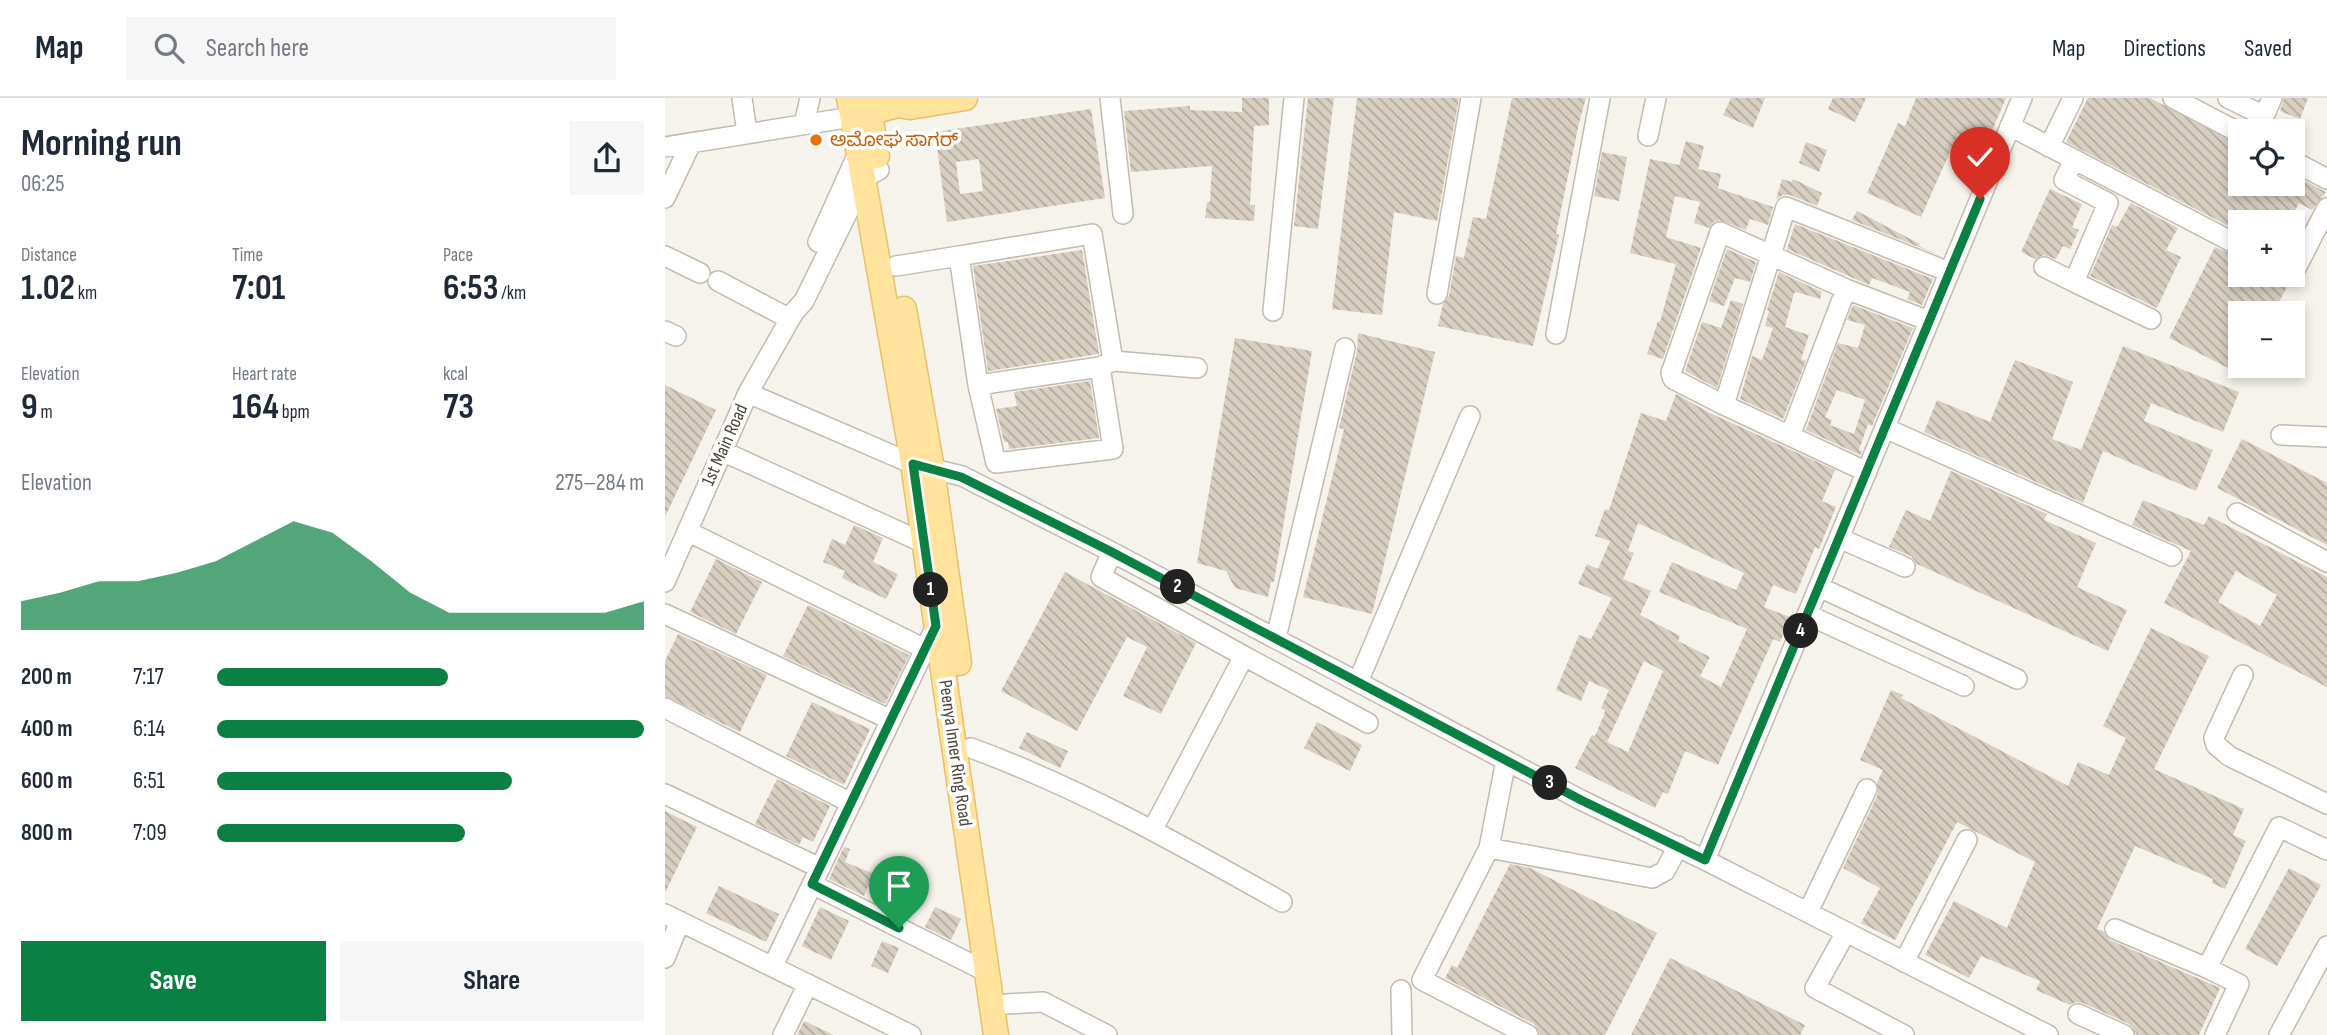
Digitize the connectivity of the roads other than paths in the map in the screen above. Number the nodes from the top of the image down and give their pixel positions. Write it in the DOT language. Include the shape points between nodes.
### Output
graph roads {
  1 [pos="742,98"];
  2 [pos="810,98"];
  3 [pos="965,98"];
  4 [pos="1110,98"];
  5 [pos="1294,98"];
  6 [pos="1471,98"];
  7 [pos="1600,98"];
  8 [pos="1655,98"];
  9 [pos="2022,98"];
  10 [pos="2073,98"];
  11 [pos="2173,98"];
  12 [pos="2228,98"];
  13 [pos="2272,98"];
  14 [pos="900,101"];
  15 [pos="860,106"];
  16 [pos="804,124"];
  17 [pos="2010,127"];
  18 [pos="2228,127"];
  19 [pos="747,133"];
  20 [pos="1648,136"];
  21 [pos="691,144"];
  22 [pos="867,147"];
  23 [pos="2049,147"];
  24 [pos="665,148"];
  25 [pos="2074,160"];
  26 [pos="2305,167"];
  27 [pos="872,173"];
  28 [pos="2327,179"];
  29 [pos="665,198"];
  30 [pos="2327,208"];
  31 [pos="1123,214"];
  32 [pos="2228,240"];
  33 [pos="2305,251"];
  34 [pos="1770,255"];
  35 [pos="665,256"];
  36 [pos="959,256"];
  37 [pos="896,266"];
  38 [pos="2044,267"];
  39 [pos="1949,272"];
  40 [pos="2074,282"];
  41 [pos="1846,289"];
  42 [pos="1437,294"];
  43 [pos="1272,311"];
  44 [pos="792,315"];
  45 [pos="2151,319"];
  46 [pos="1929,321"];
  47 [pos="1556,334"];
  48 [pos="1345,348"];
  49 [pos="1107,364"];
  50 [pos="1197,368"];
  51 [pos="978,385"];
  52 [pos="748,393"];
  53 [pos="1724,405"];
  54 [pos="1470,416"];
  55 [pos="1885,428"];
  56 [pos="2281,435"];
  57 [pos="1790,436"];
  58 [pos="2327,437"];
  59 [pos="722,451"];
  60 [pos="922,466"];
  61 [pos="1867,472"];
  62 [pos="926,492"];
  63 [pos="2237,513"];
  64 [pos="2260,514"];
  65 [pos="687,531"];
  66 [pos="1839,538"];
  67 [pos="924,543"];
  68 [pos="2327,549"];
  69 [pos="1112,552"];
  70 [pos="2172,555"];
  71 [pos="2327,562"];
  72 [pos="1905,567"];
  73 [pos="665,582"];
  74 [pos="1819,587"];
  75 [pos="665,614"];
  76 [pos="1808,615"];
  77 [pos="936,626"];
  78 [pos="1276,638"];
  79 [pos="925,649"];
  80 [pos="1244,656"];
  81 [pos="2242,675"];
  82 [pos="2017,679"];
  83 [pos="1358,682"];
  84 [pos="1964,686"];
  85 [pos="665,708"];
  86 [pos="891,720"];
  87 [pos="1368,723"];
  88 [pos="971,748"];
  89 [pos="1506,760"];
  90 [pos="1867,789"];
  91 [pos="665,794"];
  92 [pos="851,803"];
  93 [pos="2327,803"];
  94 [pos="1153,829"];
  95 [pos="1967,840"];
  96 [pos="1678,846"];
  97 [pos="1489,848"];
  98 [pos="2327,850"];
  99 [pos="1705,860"];
  100 [pos="816,876"];
  101 [pos="1282,902"];
  102 [pos="1808,912"];
  103 [pos="673,918"];
  104 [pos="2115,929"];
  105 [pos="1846,932"];
  106 [pos="2327,946"];
  107 [pos="665,958"];
  108 [pos="1904,962"];
  109 [pos="772,966"];
  110 [pos="2207,968"];
  111 [pos="987,972"];
  112 [pos="808,984"];
  113 [pos="1401,990"];
  114 [pos="1006,1004"];
  115 [pos="2078,1014"];
  116 [pos="783,1035"];
  117 [pos="911,1035"];
  118 [pos="996,1035"];
  119 [pos="1011,1035"];
  120 [pos="1107,1035"];
  121 [pos="1402,1035"];
  122 [pos="1528,1035"];
  123 [pos="1904,1035"];
  124 [pos="2048,1035"];
  125 [pos="2124,1035"];
  126 [pos="2215,1035"];
  127 [pos="2279,1035"];
  1 -- 19 [label="street"];
  2 -- 16 [label="street"];
  3 -- 14 [label="main road" via="910,107"];
  4 -- 31 [label="street"];
  5 -- 43 [label="street"];
  6 -- 42 [label="street"];
  7 -- 47 [label="street"];
  8 -- 20 [label="street"];
  9 -- 17 [label="street"];
  10 -- 23 [label="street"];
  11 -- 18 [label="street"];
  12 -- 13 [label="street" via="2256,112 2266,112"];
  14 -- 15 [label="main road"];
  15 -- 16 [label="street"];
  15 -- 22 [label="main road, Peenya Inner Ring Road"];
  16 -- 19 [label="street"];
  17 -- 23 [label="street"];
  17 -- 39 [label="street"];
  19 -- 21 [label="street"];
  21 -- 24 [label="street"];
  21 -- 29 [label="street"];
  22 -- 27 [label="main road, Peenya Inner Ring Road"];
  22 -- 44 [label="street, 1st Main Road" via="794,296"];
  23 -- 25 [label="street"];
  25 -- 32 [label="street"];
  25 -- 40 [label="street" via="2064,180 2108,202"];
  26 -- 28 [label="street"];
  27 -- 37 [label="main road, Peenya Inner Ring Road"];
  27 -- 44 [label="street, 1st Main Road" via="804,301"];
  27 -- 60 [label="main road, Peenya Inner Ring Road"];
  30 -- 33 [label="street"];
  34 -- 39 [label="street" via="1786,207"];
  34 -- 41 [label="street"];
  34 -- 53 [label="street"];
  34 -- 53 [label="street" via="1720,232 1671,373 1673,379"];
  35 -- 44 [label="street"];
  36 -- 37 [label="street"];
  36 -- 49 [label="street" via="1093,234"];
  36 -- 51 [label="street"];
  37 -- 60 [label="main road, Peenya Inner Ring Road"];
  38 -- 40 [label="street"];
  39 -- 46 [label="street"];
  40 -- 45 [label="street"];
  41 -- 46 [label="street"];
  41 -- 57 [label="street"];
  44 -- 52 [label="street, 1st Main Road"];
  46 -- 55 [label="street"];
  48 -- 78 [label="street"];
  49 -- 50 [label="street"];
  49 -- 51 [label="street"];
  49 -- 51 [label="street" via="1113,449 996,463"];
  52 -- 59 [label="street, 1st Main Road"];
  52 -- 60 [label="street"];
  53 -- 57 [label="street"];
  54 -- 83 [label="street"];
  55 -- 61 [label="street"];
  55 -- 70 [label="street"];
  56 -- 58 [label="street"];
  57 -- 61 [label="street"];
  59 -- 65 [label="street, 1st Main Road"];
  59 -- 67 [label="street"];
  60 -- 62 [label="main road, Peenya Inner Ring Road"];
  60 -- 69 [label="street" via="961,477"];
  61 -- 66 [label="street"];
  62 -- 67 [label="main road, Peenya Inner Ring Road"];
  62 -- 88 [label="main road, Peenya Inner Ring Road"];
  63 -- 71 [label="street"];
  64 -- 68 [label="street"];
  65 -- 73 [label="street, 1st Main Road"];
  65 -- 79 [label="street"];
  66 -- 72 [label="street"];
  66 -- 74 [label="street"];
  67 -- 77 [label="main road, Peenya Inner Ring Road"];
  69 -- 78 [label="street"];
  69 -- 80 [label="street" via="1101,577"];
  74 -- 76 [label="street"];
  74 -- 82 [label="street"];
  75 -- 86 [label="street"];
  76 -- 84 [label="street"];
  76 -- 99 [label="street"];
  77 -- 79 [label="street"];
  77 -- 111 [label="main road, Peenya Inner Ring Road"];
  78 -- 83 [label="street"];
  79 -- 86 [label="street"];
  80 -- 87 [label="street"];
  80 -- 94 [label="street"];
  81 -- 93 [label="street" via="2214,738 2216,745 2229,756"];
  83 -- 89 [label="street"];
  85 -- 92 [label="street"];
  86 -- 92 [label="street"];
  88 -- 94 [label="street"];
  88 -- 114 [label="main road, Peenya Inner Ring Road"];
  89 -- 96 [label="street"];
  89 -- 97 [label="street"];
  90 -- 102 [label="street"];
  91 -- 100 [label="street"];
  92 -- 100 [label="street"];
  94 -- 101 [label="street"];
  95 -- 108 [label="street"];
  96 -- 97 [label="street" via="1665,871 1652,878"];
  96 -- 99 [label="street"];
  97 -- 122 [label="street" via="1422,980"];
  98 -- 110 [label="street" via="2279,827"];
  99 -- 102 [label="street"];
  100 -- 109 [label="street"];
  100 -- 111 [label="street"];
  102 -- 105 [label="street"];
  103 -- 107 [label="street"];
  103 -- 109 [label="street"];
  104 -- 110 [label="street"];
  105 -- 108 [label="street"];
  105 -- 123 [label="street" via="1815,988"];
  106 -- 127 [label="street"];
  108 -- 124 [label="street"];
  109 -- 112 [label="street"];
  110 -- 126 [label="street" via="2239,984"];
  111 -- 118 [label="main road, Peenya Inner Ring Road"];
  112 -- 116 [label="street"];
  112 -- 117 [label="street"];
  113 -- 121 [label="street"];
  114 -- 119 [label="main road, Peenya Inner Ring Road"];
  114 -- 120 [label="street" via="1043,1002"];
  115 -- 125 [label="street"];
}
